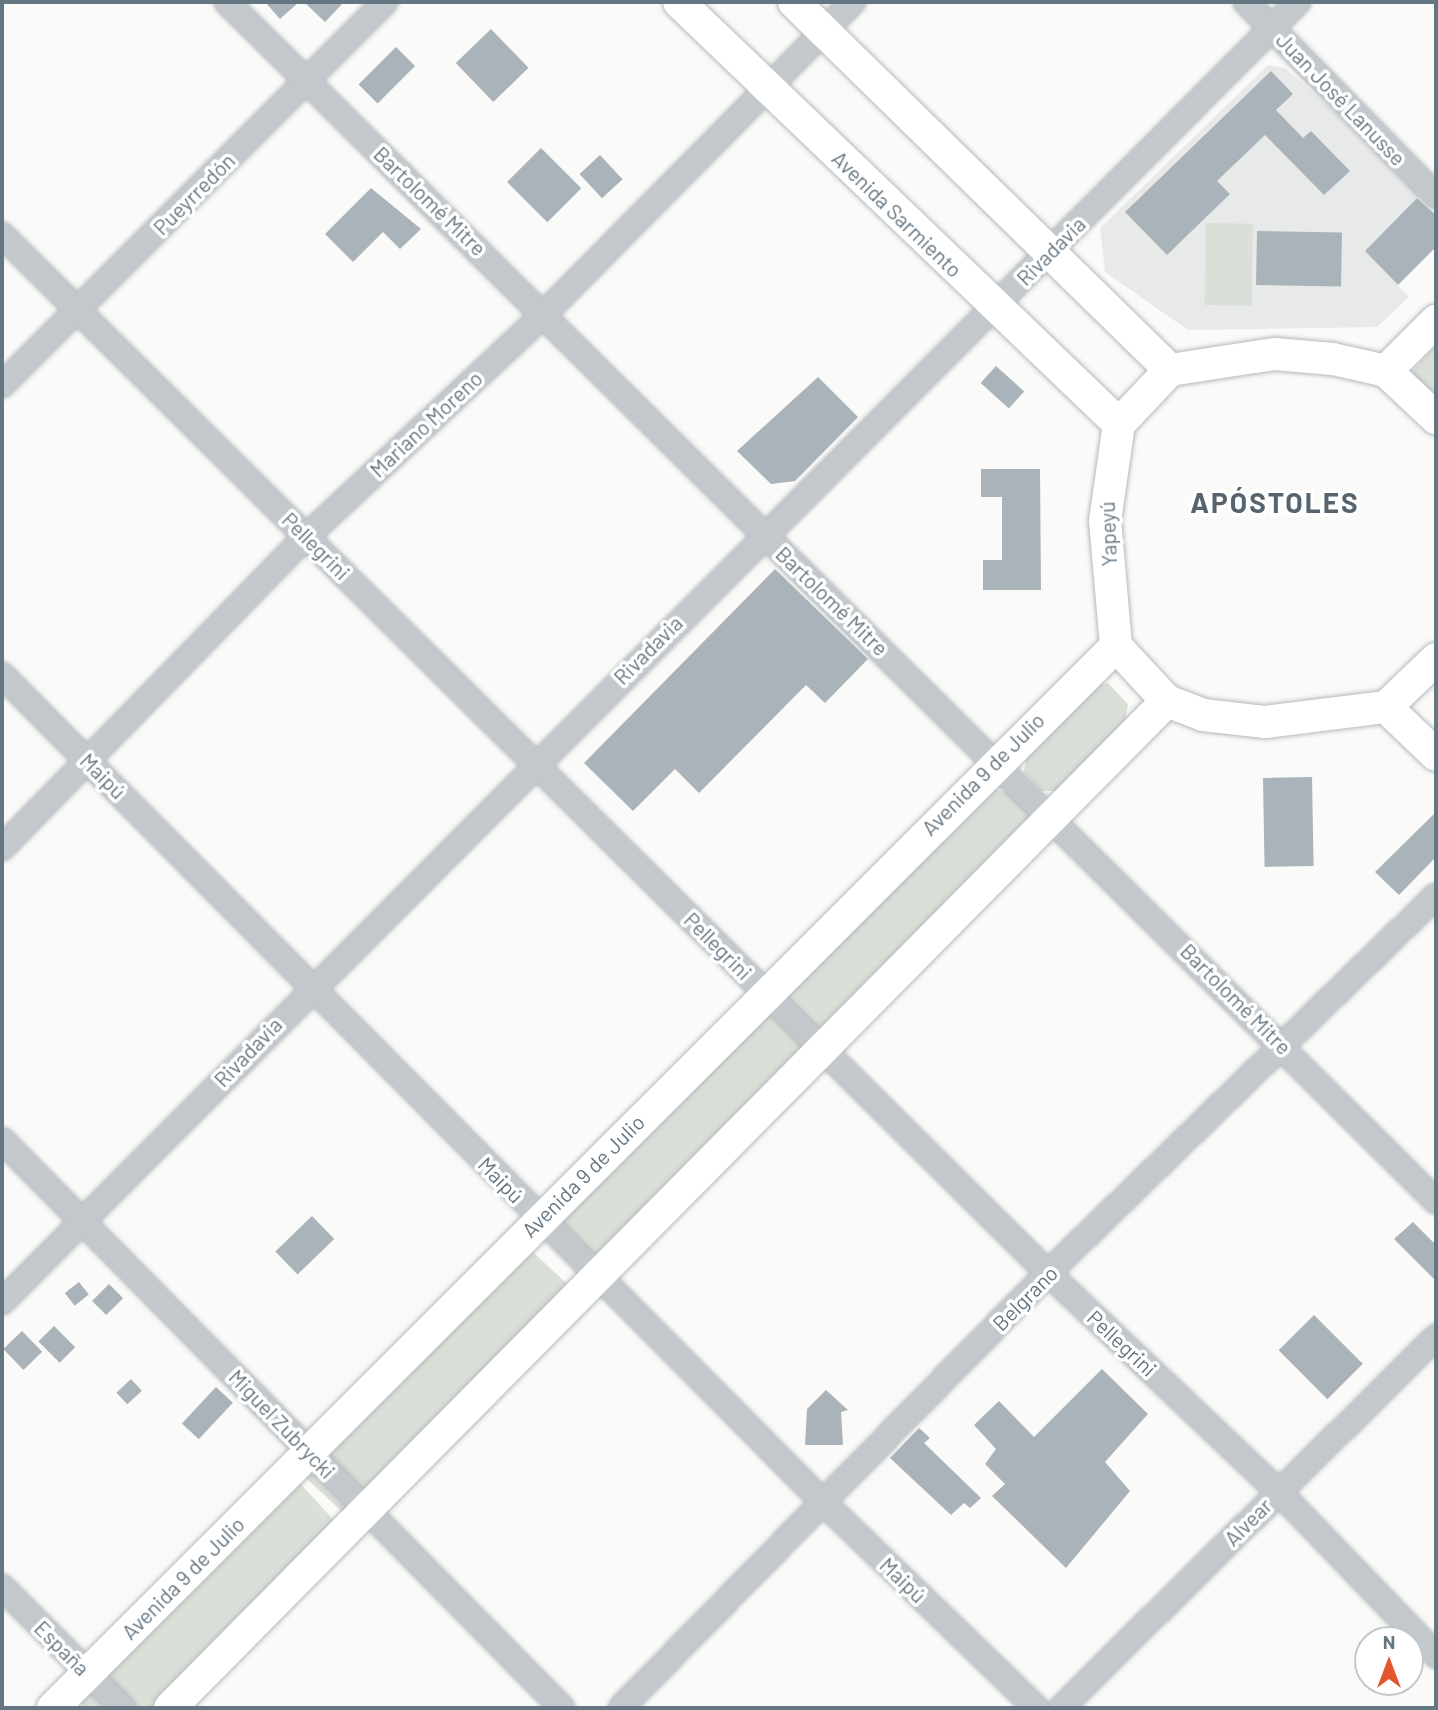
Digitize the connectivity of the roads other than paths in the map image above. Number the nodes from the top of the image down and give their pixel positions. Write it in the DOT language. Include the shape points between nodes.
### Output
graph roads {
  1 [pos="227,2"];
  2 [pos="385,2"];
  3 [pos="679,2"];
  4 [pos="794,2"];
  5 [pos="853,2"];
  6 [pos="1246,2"];
  7 [pos="1298,2"];
  8 [pos="1271,27"];
  9 [pos="824,32"];
  10 [pos="306,80"];
  11 [pos="765,88"];
  12 [pos="1436,196"];
  13 [pos="2,235"];
  14 [pos="1049,253"];
  15 [pos="993,307"];
  16 [pos="78,311"];
  17 [pos="545,313"];
  18 [pos="1436,321"];
  19 [pos="1170,370"];
  20 [pos="1386,371"];
  21 [pos="2,385"];
  22 [pos="1436,418"];
  23 [pos="1119,424"];
  24 [pos="764,534"];
  25 [pos="306,537"];
  26 [pos="1116,646"];
  27 [pos="1436,659"];
  28 [pos="2,675"];
  29 [pos="1167,701"];
  30 [pos="1386,707"];
  31 [pos="1436,755"];
  32 [pos="996,760"];
  33 [pos="88,761"];
  34 [pos="534,763"];
  35 [pos="1054,817"];
  36 [pos="2,848"];
  37 [pos="1436,896"];
  38 [pos="312,986"];
  39 [pos="766,993"];
  40 [pos="1283,1046"];
  41 [pos="821,1048"];
  42 [pos="2,1140"];
  43 [pos="1436,1201"];
  44 [pos="540,1219"];
  45 [pos="82,1221"];
  46 [pos="1048,1273"];
  47 [pos="602,1278"];
  48 [pos="2,1302"];
  49 [pos="1436,1337"];
  50 [pos="310,1451"];
  51 [pos="1278,1491"];
  52 [pos="824,1503"];
  53 [pos="367,1513"];
  54 [pos="2,1587"];
  55 [pos="1436,1655"];
  56 [pos="88,1673"];
  57 [pos="53,1708"];
  58 [pos="123,1708"];
  59 [pos="170,1708"];
  60 [pos="562,1708"];
  61 [pos="621,1708"];
  62 [pos="1036,1708"];
  63 [pos="1062,1708"];
  1 -- 10 [label="street, Bartolomé Mitre"];
  2 -- 10 [label="street, Pueyrredón"];
  3 -- 11 [label="main road, Avenida Sarmiento"];
  4 -- 9 [label="main road"];
  5 -- 9 [label="street, Mariano Moreno"];
  6 -- 8 [label="street, Juan José Lanusse"];
  7 -- 8 [label="street, Rivadavia"];
  8 -- 12 [label="street, Juan José Lanusse"];
  8 -- 14 [label="street, Rivadavia"];
  9 -- 11 [label="street, Mariano Moreno"];
  9 -- 14 [label="main road"];
  10 -- 16 [label="street, Pueyrredón"];
  10 -- 17 [label="street, Bartolomé Mitre"];
  11 -- 15 [label="main road, Avenida Sarmiento"];
  11 -- 17 [label="street, Mariano Moreno"];
  13 -- 16 [label="street, Pellegrini"];
  14 -- 15 [label="street, Rivadavia"];
  14 -- 19 [label="main road"];
  15 -- 23 [label="main road, Avenida Sarmiento"];
  15 -- 24 [label="street, Rivadavia"];
  16 -- 21 [label="street, Pueyrredón"];
  16 -- 25 [label="street, Pellegrini"];
  17 -- 24 [label="street, Bartolomé Mitre"];
  17 -- 25 [label="street, Mariano Moreno"];
  18 -- 20 [label="main road"];
  19 -- 20 [label="main road" via="1275,354"];
  19 -- 23 [label="main road"];
  20 -- 22 [label="main road"];
  23 -- 26 [label="main road, Yapeyú" via="1105,521"];
  24 -- 32 [label="street, Bartolomé Mitre"];
  24 -- 34 [label="street, Rivadavia"];
  25 -- 33 [label="street, Mariano Moreno"];
  25 -- 34 [label="street, Pellegrini"];
  26 -- 29 [label="main road"];
  26 -- 32 [label="main road, Avenida 9 de Julio"];
  27 -- 30 [label="main road"];
  28 -- 33 [label="street, Maipú"];
  29 -- 30 [label="main road" via="1203,715 1265,722"];
  29 -- 35 [label="main road"];
  30 -- 31 [label="main road"];
  32 -- 35 [label="street, Bartolomé Mitre"];
  32 -- 39 [label="main road, Avenida 9 de Julio"];
  33 -- 36 [label="street, Mariano Moreno"];
  33 -- 38 [label="street, Maipú"];
  34 -- 38 [label="street, Rivadavia"];
  34 -- 39 [label="street, Pellegrini"];
  35 -- 40 [label="street, Bartolomé Mitre"];
  35 -- 41 [label="main road"];
  37 -- 40 [label="street, Belgrano"];
  38 -- 44 [label="street, Maipú"];
  38 -- 45 [label="street, Rivadavia"];
  39 -- 41 [label="street, Pellegrini"];
  39 -- 44 [label="main road, Avenida 9 de Julio"];
  40 -- 43 [label="street, Bartolomé Mitre"];
  40 -- 46 [label="street, Belgrano"];
  41 -- 46 [label="street, Pellegrini"];
  41 -- 47 [label="main road"];
  42 -- 45 [label="street, Miguel Zubrycki"];
  44 -- 47 [label="street, Maipú"];
  44 -- 50 [label="main road, Avenida 9 de Julio"];
  45 -- 48 [label="street, Rivadavia"];
  45 -- 50 [label="street, Miguel Zubrycki"];
  46 -- 51 [label="street, Pellegrini"];
  46 -- 52 [label="street, Belgrano"];
  47 -- 52 [label="street, Maipú"];
  47 -- 53 [label="main road"];
  49 -- 51 [label="street, Alvear"];
  50 -- 53 [label="street, Miguel Zubrycki"];
  50 -- 56 [label="main road, Avenida 9 de Julio"];
  51 -- 55 [label="street, Pellegrini"];
  51 -- 63 [label="street, Alvear"];
  52 -- 61 [label="street, Belgrano"];
  52 -- 62 [label="street, Maipú"];
  53 -- 59 [label="main road"];
  53 -- 60 [label="street, Miguel Zubrycki"];
  54 -- 56 [label="street, España"];
  56 -- 57 [label="main road, Avenida 9 de Julio"];
  56 -- 58 [label="street, España"];
}
